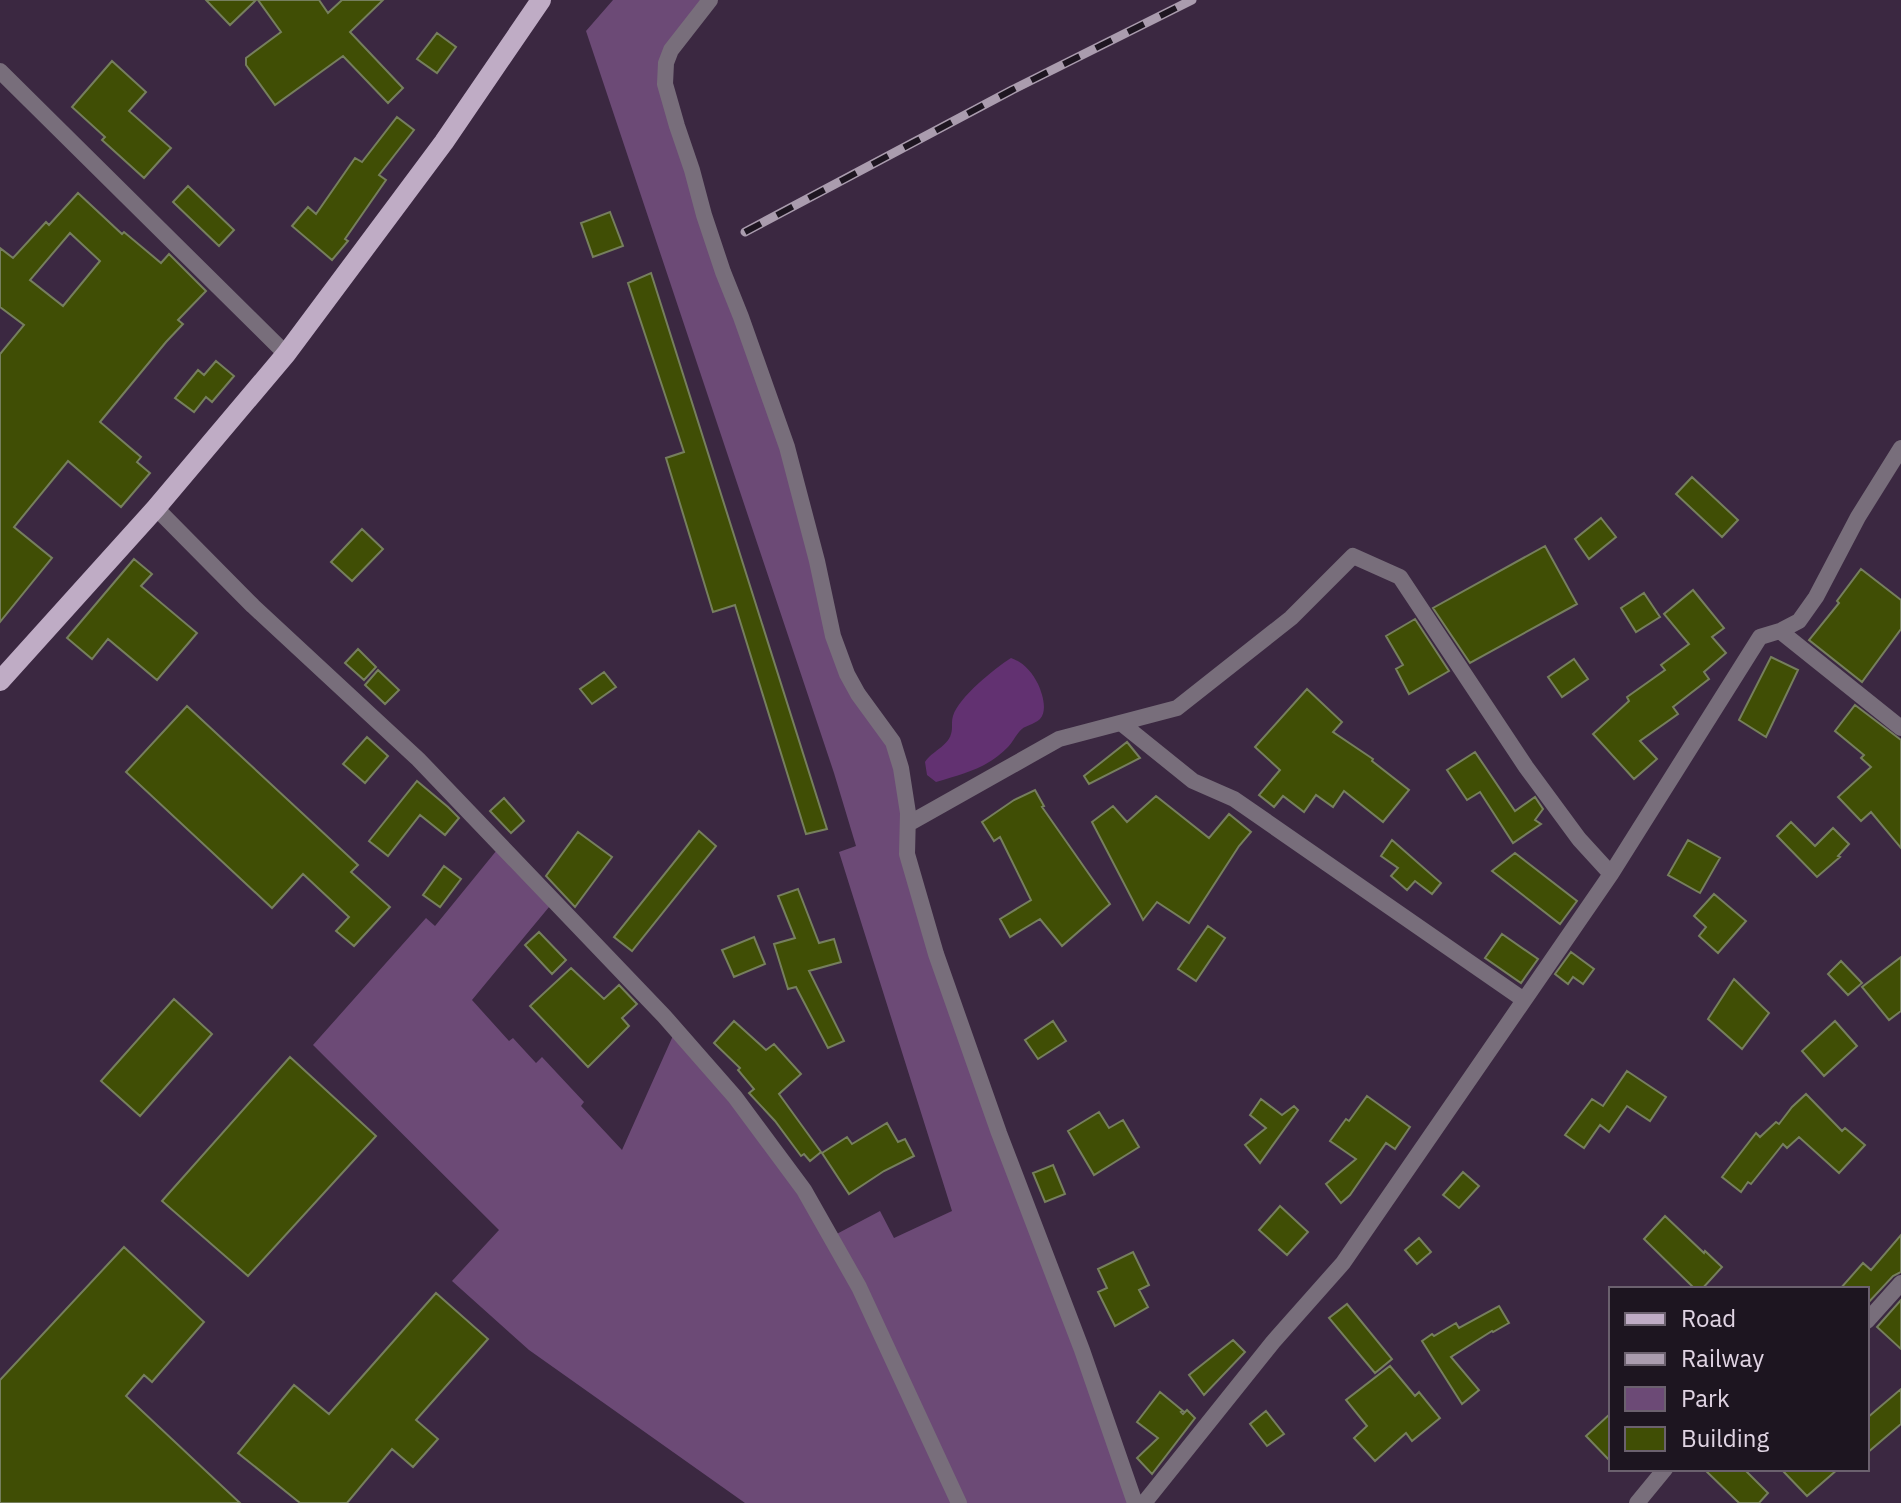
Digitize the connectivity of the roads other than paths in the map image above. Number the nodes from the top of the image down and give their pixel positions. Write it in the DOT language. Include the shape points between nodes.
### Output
graph roads {
  1 [pos="541,0"];
  2 [pos="710,0"];
  3 [pos="0,71"];
  4 [pos="286,354"];
  5 [pos="1901,448"];
  6 [pos="156,508"];
  7 [pos="1780,631"];
  8 [pos="0,681"];
  9 [pos="1121,723"];
  10 [pos="1901,728"];
  11 [pos="908,824"];
  12 [pos="1611,874"];
  13 [pos="1524,1000"];
  14 [pos="1901,1283"];
  15 [pos="1869,1319"];
  16 [pos="1663,1471"];
  17 [pos="959,1503"];
  18 [pos="1135,1503"];
  19 [pos="1144,1503"];
  20 [pos="1637,1503"];
  1 -- 4 [label="main road" via="444,142"];
  2 -- 11 [label="street" via="671,50 665,84 718,258 787,447 833,636 853,684 893,742"];
  3 -- 4 [label="street"];
  4 -- 6 [label="main road"];
  5 -- 7 [label="street" via="1816,597 1799,621"];
  6 -- 8 [label="main road"];
  6 -- 17 [label="street" via="418,759 735,1097 804,1190 859,1287"];
  7 -- 10 [label="street"];
  7 -- 12 [label="street" via="1760,637"];
  9 -- 11 [label="street" via="1059,739"];
  9 -- 12 [label="street" via="1177,708 1291,618 1353,556 1400,577 1526,767"];
  9 -- 13 [label="street" via="1193,781 1234,799"];
  11 -- 18 [label="street" via="907,854 936,954"];
  12 -- 13 [label="street"];
  13 -- 19 [label="street" via="1343,1263"];
  14 -- 15 [label="street"];
  16 -- 20 [label="street"];
}
